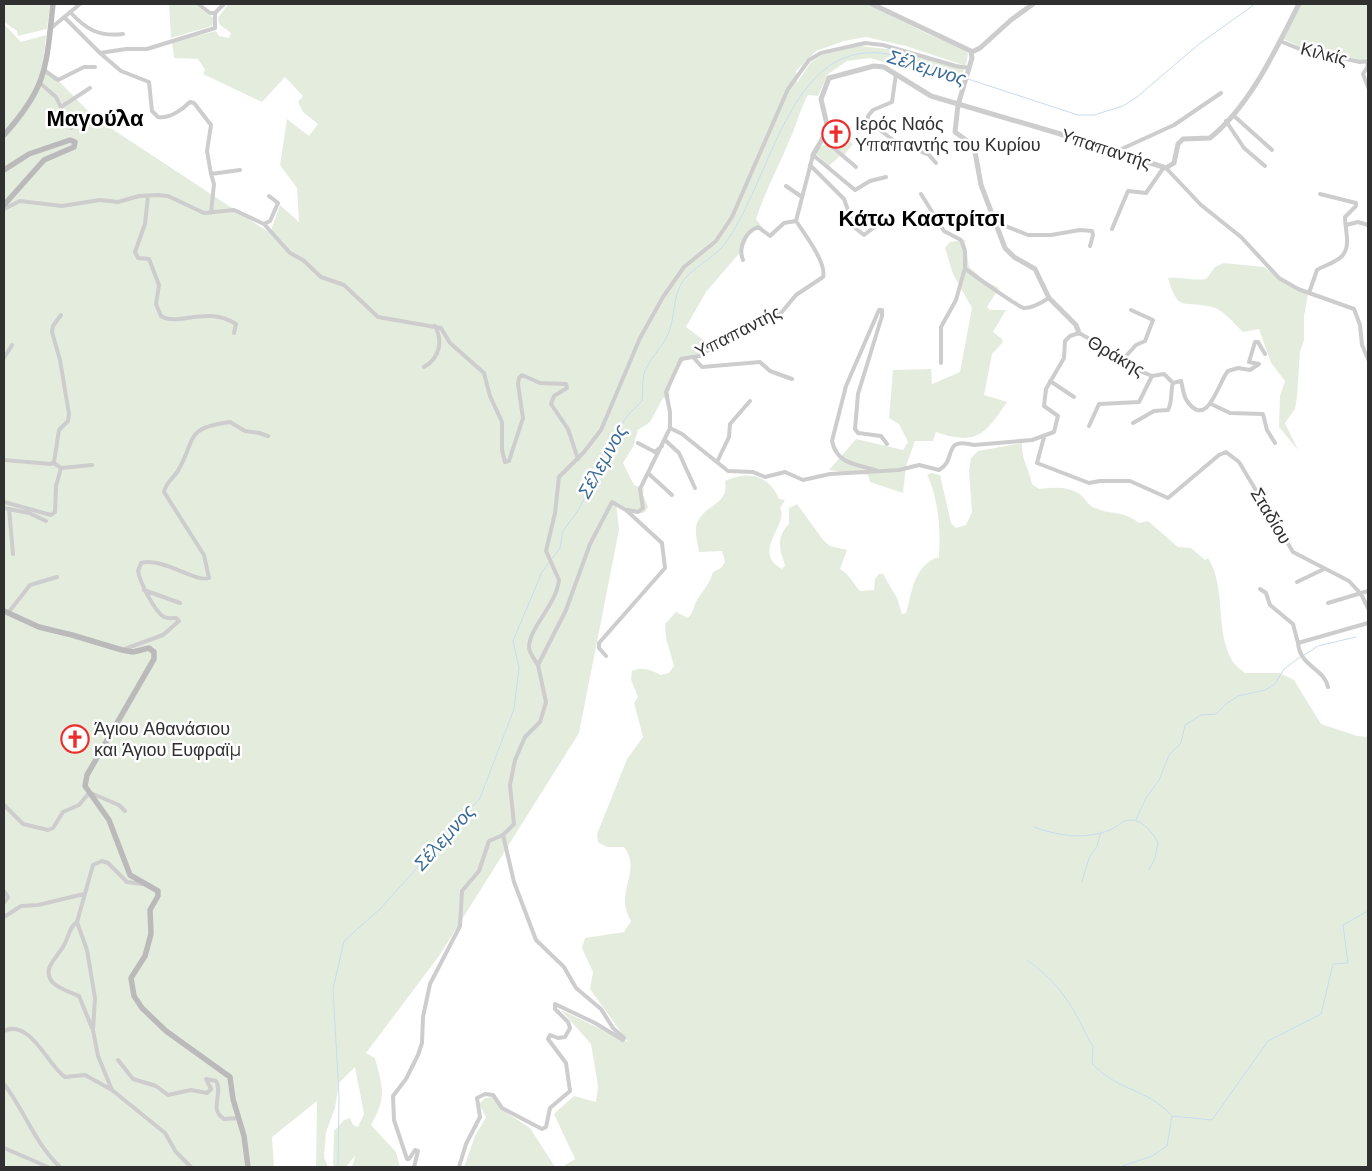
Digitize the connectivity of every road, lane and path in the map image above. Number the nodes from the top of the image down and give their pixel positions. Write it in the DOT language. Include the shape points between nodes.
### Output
graph roads {
  1 [pos="53,4"];
  2 [pos="78,4"];
  3 [pos="198,4"];
  4 [pos="224,4"];
  5 [pos="872,4"];
  6 [pos="1033,4"];
  7 [pos="1299,4"];
  8 [pos="70,12"];
  9 [pos="215,13"];
  10 [pos="64,17"];
  11 [pos="50,29"];
  12 [pos="123,34"];
  13 [pos="1280,41"];
  14 [pos="972,52"];
  15 [pos="100,53"];
  16 [pos="1368,61"];
  17 [pos="95,67"];
  18 [pos="968,70"];
  19 [pos="45,71"];
  20 [pos="896,74"];
  21 [pos="41,84"];
  22 [pos="1368,87"];
  23 [pos="90,88"];
  24 [pos="1221,93"];
  25 [pos="958,105"];
  26 [pos="61,107"];
  27 [pos="1233,115"];
  28 [pos="1226,121"];
  29 [pos="71,128"];
  30 [pos="4,135"];
  31 [pos="823,139"];
  32 [pos="1272,150"];
  33 [pos="1115,152"];
  34 [pos="813,155"];
  35 [pos="936,163"];
  36 [pos="810,165"];
  37 [pos="1265,166"];
  38 [pos="856,167"];
  39 [pos="1165,168"];
  40 [pos="4,170"];
  41 [pos="240,170"];
  42 [pos="211,174"];
  43 [pos="886,178"];
  44 [pos="786,186"];
  45 [pos="921,194"];
  46 [pos="1320,194"];
  47 [pos="148,196"];
  48 [pos="269,196"];
  49 [pos="802,197"];
  50 [pos="4,204"];
  51 [pos="4,209"];
  52 [pos="211,213"];
  53 [pos="992,214"];
  54 [pos="796,221"];
  55 [pos="881,222"];
  56 [pos="264,224"];
  57 [pos="1346,225"];
  58 [pos="1368,225"];
  59 [pos="1112,229"];
  60 [pos="1090,246"];
  61 [pos="743,260"];
  62 [pos="965,268"];
  63 [pos="1309,293"];
  64 [pos="1049,298"];
  65 [pos="1131,310"];
  66 [pos="61,315"];
  67 [pos="435,326"];
  68 [pos="234,332"];
  69 [pos="1079,333"];
  70 [pos="12,345"];
  71 [pos="1264,354"];
  72 [pos="692,357"];
  73 [pos="4,358"];
  74 [pos="1117,359"];
  75 [pos="1368,360"];
  76 [pos="941,363"];
  77 [pos="424,367"];
  78 [pos="1152,376"];
  79 [pos="792,379"];
  80 [pos="1050,381"];
  81 [pos="1173,383"];
  82 [pos="1074,397"];
  83 [pos="750,401"];
  84 [pos="1211,404"];
  85 [pos="1133,423"];
  86 [pos="1089,426"];
  87 [pos="670,428"];
  88 [pos="268,436"];
  89 [pos="1044,437"];
  90 [pos="664,442"];
  91 [pos="638,443"];
  92 [pos="1275,443"];
  93 [pos="887,444"];
  94 [pos="578,459"];
  95 [pos="4,460"];
  96 [pos="717,462"];
  97 [pos="54,463"];
  98 [pos="92,465"];
  99 [pos="61,468"];
  100 [pos="880,471"];
  101 [pos="648,472"];
  102 [pos="695,488"];
  103 [pos="672,495"];
  104 [pos="4,502"];
  105 [pos="4,508"];
  106 [pos="9,509"];
  107 [pos="626,510"];
  108 [pos="46,521"];
  109 [pos="14,554"];
  110 [pos="1324,569"];
  111 [pos="57,578"];
  112 [pos="1297,582"];
  113 [pos="1260,589"];
  114 [pos="144,590"];
  115 [pos="1368,591"];
  116 [pos="1360,594"];
  117 [pos="180,603"];
  118 [pos="1328,603"];
  119 [pos="1368,608"];
  120 [pos="6,612"];
  121 [pos="1368,624"];
  122 [pos="1298,643"];
  123 [pos="122,650"];
  124 [pos="606,656"];
  125 [pos="538,665"];
  126 [pos="1328,687"];
  127 [pos="88,791"];
  128 [pos="4,805"];
  129 [pos="125,811"];
  130 [pos="503,835"];
  131 [pos="142,884"];
  132 [pos="4,891"];
  133 [pos="84,894"];
  134 [pos="4,903"];
  135 [pos="4,917"];
  136 [pos="77,922"];
  137 [pos="93,1030"];
  138 [pos="4,1031"];
  139 [pos="118,1060"];
  140 [pos="4,1084"];
  141 [pos="112,1090"];
  142 [pos="239,1118"];
  143 [pos="4,1148"];
  144 [pos="48,1167"];
  145 [pos="60,1167"];
  146 [pos="191,1167"];
  147 [pos="248,1167"];
  148 [pos="414,1167"];
  149 [pos="459,1167"];
  1 -- 11 [label="main road"];
  2 -- 8 [label="street"];
  3 -- 9 [label="street"];
  4 -- 9 [label="street"];
  5 -- 14 [label="street"];
  6 -- 14 [label="street"];
  7 -- 13 [label="street, Υπαπαντής"];
  8 -- 10 [label="street"];
  8 -- 12 [label="street" via="93,32"];
  9 -- 15 [label="street" via="216,28 147,49"];
  10 -- 11 [label="street"];
  10 -- 15 [label="street"];
  11 -- 19 [label="main road"];
  13 -- 16 [label="street, Κιλκίς" via="1302,50"];
  13 -- 27 [label="street, Υπαπαντής"];
  14 -- 18 [label="street"];
  15 -- 42 [label="street" via="121,71 149,82 152,110 158,118 194,103 210,125 207,151"];
  16 -- 22 [label="street" via="1364,74"];
  17 -- 19 [label="street" via="83,67 58,80"];
  18 -- 25 [label="street"];
  18 -- 94 [label="street" via="883,45 865,43 821,53 809,60 788,89 732,217 716,241 684,267 663,298 640,338 606,422"];
  19 -- 21 [label="main road"];
  20 -- 25 [label="street, Υπαπαντής" via="918,90"];
  20 -- 31 [label="street, Υπαπαντής" via="878,66 829,78 821,99 828,127"];
  20 -- 35 [label="street" via="892,102 874,110 868,121 893,140 929,155"];
  21 -- 26 [label="street" via="56,97"];
  21 -- 30 [label="main road" via="26,111"];
  23 -- 26 [label="street"];
  24 -- 33 [label="street" via="1174,125"];
  25 -- 33 [label="street, Υπαπαντής"];
  25 -- 53 [label="street" via="954,130 975,152 981,185"];
  26 -- 29 [label="street"];
  27 -- 28 [label="street, Υπαπαντής"];
  27 -- 32 [label="street"];
  28 -- 37 [label="street" via="1244,148"];
  28 -- 39 [label="street, Υπαπαντής" via="1210,138 1183,139 1178,144 1174,163"];
  31 -- 34 [label="street, Υπαπαντής"];
  31 -- 38 [label="street"];
  33 -- 39 [label="street, Υπαπαντής"];
  34 -- 36 [label="street, Υπαπαντής"];
  34 -- 43 [label="street" via="855,190 870,181"];
  36 -- 49 [label="street, Υπαπαντής"];
  36 -- 55 [label="street" via="844,199 854,227 864,235"];
  39 -- 59 [label="street" via="1146,193 1128,191"];
  39 -- 63 [label="street" via="1201,205 1242,237 1271,271"];
  40 -- 50 [label="main road" via="29,154 70,140 74,142 74,147 40,163"];
  41 -- 42 [label="street"];
  42 -- 52 [label="street" via="214,184"];
  44 -- 49 [label="street"];
  45 -- 62 [label="street" via="944,231 961,240"];
  46 -- 57 [label="street" via="1356,203 1355,209 1345,217"];
  47 -- 51 [label="street" via="62,206 20,201"];
  47 -- 52 [label="street" via="168,196 196,211"];
  47 -- 68 [label="street" via="145,224 136,252 138,258 149,259 159,285 156,304 161,316 175,320 191,316 220,316 236,324"];
  48 -- 56 [label="street" via="278,204 270,220"];
  49 -- 54 [label="street, Υπαπαντής"];
  52 -- 56 [label="street" via="234,210"];
  53 -- 60 [label="street" via="1003,225 1028,235 1092,231"];
  53 -- 64 [label="street" via="1005,248 1034,269"];
  54 -- 61 [label="street" via="784,223 770,236 758,227 754,229 743,241"];
  54 -- 72 [label="street, Υπαπαντής" via="816,252 824,272 822,279 796,294 783,312 749,324 699,356"];
  56 -- 67 [label="street" via="290,253 321,276 344,285 378,317"];
  57 -- 58 [label="street" via="1358,222"];
  57 -- 63 [label="street" via="1348,239 1344,252 1337,261 1317,270"];
  62 -- 64 [label="street" via="1019,307 1028,308"];
  62 -- 76 [label="street" via="956,300 941,327"];
  63 -- 75 [label="street" via="1355,310"];
  64 -- 69 [label="street" via="1076,325"];
  65 -- 74 [label="street" via="1153,320 1143,343 1136,344 1128,354"];
  66 -- 97 [label="street" via="52,332 70,414 59,430"];
  67 -- 77 [label="street" via="440,335 439,348"];
  67 -- 94 [label="street" via="442,329 450,343 484,373 502,422 505,462 509,461 524,418 518,384 522,375 540,383 568,385 554,396 551,404 568,429"];
  69 -- 74 [label="street, Θράκης" via="1104,347"];
  69 -- 80 [label="street" via="1065,342 1063,360"];
  70 -- 73 [label="street"];
  71 -- 84 [label="street" via="1255,342 1249,362 1259,364 1250,370 1238,368 1228,371"];
  72 -- 79 [label="street" via="702,367 760,362 770,371"];
  72 -- 87 [label="street, Υπαπαντής" via="681,359 667,389"];
  74 -- 78 [label="street, Θράκης"];
  78 -- 81 [label="street" via="1164,374"];
  78 -- 86 [label="street, Θράκης" via="1139,402 1099,404"];
  80 -- 82 [label="street"];
  80 -- 89 [label="street" via="1044,404 1058,418 1054,432"];
  81 -- 84 [label="street" via="1181,381 1186,399 1194,407"];
  81 -- 85 [label="street" via="1168,410 1154,411"];
  83 -- 96 [label="street" via="730,424 729,437"];
  84 -- 92 [label="street" via="1230,413 1263,414"];
  87 -- 90 [label="street, Υπαπαντής"];
  87 -- 96 [label="street"];
  88 -- 114 [label="street" via="245,431 230,422 199,431 193,436 180,468 164,492 203,552 210,578 202,579 167,565 143,562 138,571"];
  89 -- 100 [label="street" via="974,446 959,443 940,470 919,465"];
  89 -- 110 [label="street, Σταδίου" via="1037,462 1089,483 1126,480 1169,498 1226,452 1239,462 1276,520 1289,548"];
  90 -- 91 [label="street" via="654,452"];
  90 -- 101 [label="street, Υπαπαντής"];
  90 -- 102 [label="street" via="679,453"];
  93 -- 100 [label="street" via="881,436 856,430 857,397 882,316 882,310 879,310 846,386 832,441 835,450 849,463"];
  94 -- 125 [label="street" via="559,477 546,551 559,577 559,584 529,646"];
  95 -- 97 [label="street"];
  96 -- 100 [label="street" via="728,471 753,472 765,477 785,472 803,480 830,474"];
  97 -- 99 [label="street"];
  98 -- 99 [label="street"];
  99 -- 104 [label="street" via="56,486 55,512 51,515"];
  101 -- 103 [label="street"];
  101 -- 107 [label="street, Υπαπαντής" via="640,491 642,509 638,512"];
  105 -- 106 [label="street"];
  106 -- 108 [label="street"];
  106 -- 109 [label="street"];
  107 -- 124 [label="street" via="662,543 666,568 599,643"];
  107 -- 125 [label="street" via="610,504 590,544 566,610"];
  110 -- 112 [label="street"];
  110 -- 116 [label="street, Σταδίου" via="1349,582"];
  111 -- 120 [label="street" via="30,585"];
  113 -- 122 [label="street" via="1266,593 1270,605 1293,624"];
  114 -- 117 [label="street"];
  114 -- 123 [label="street" via="161,615 176,618 178,622 163,635"];
  115 -- 116 [label="street"];
  116 -- 118 [label="street"];
  116 -- 119 [label="street, Σταδίου"];
  120 -- 123 [label="main road" via="39,627"];
  121 -- 122 [label="street"];
  122 -- 126 [label="street" via="1305,662 1325,679"];
  123 -- 127 [label="main road" via="133,652 151,648 154,659 87,775"];
  125 -- 130 [label="street" via="546,702 540,722 527,734 517,752 510,785 514,824"];
  127 -- 128 [label="street" via="79,805 63,812 53,828 48,830 23,824"];
  127 -- 129 [label="street"];
  127 -- 131 [label="main road" via="111,824 128,873"];
  130 -- 148 [label="street" via="489,841 479,871 462,891 461,925 430,984 421,1048 406,1079 393,1096 394,1120 407,1159 415,1150 418,1153"];
  130 -- 149 [label="street" via="511,874 536,940 564,967 576,988 601,1009 624,1040 555,1004 569,1024 569,1031 562,1038 550,1035 548,1038 566,1063 570,1091 550,1108 546,1126 542,1129 502,1108 493,1095 477,1098 480,1117"];
  131 -- 133 [label="street" via="127,882 102,861 93,865"];
  131 -- 142 [label="main road" via="156,890 158,896 150,910 151,934 145,956 132,978 134,996 166,1032 228,1074 233,1083 233,1099"];
  132 -- 134 [label="street" via="8,897"];
  133 -- 135 [label="street" via="38,906 21,906"];
  133 -- 136 [label="street"];
  136 -- 137 [label="street" via="87,950 95,998"];
  136 -- 137 [label="street" via="71,927 65,944 49,968 49,974 55,984 79,996"];
  137 -- 141 [label="street" via="98,1056"];
  138 -- 141 [label="street" via="10,1029 27,1035 40,1045 65,1077 85,1075"];
  139 -- 142 [label="street" via="133,1079 156,1086 168,1096 191,1090 207,1093 211,1090 206,1079 216,1081 218,1114 224,1119"];
  140 -- 145 [label="street" via="40,1144"];
  141 -- 146 [label="street" via="165,1134"];
  142 -- 147 [label="main road"];
  143 -- 144 [label="street"];
}
